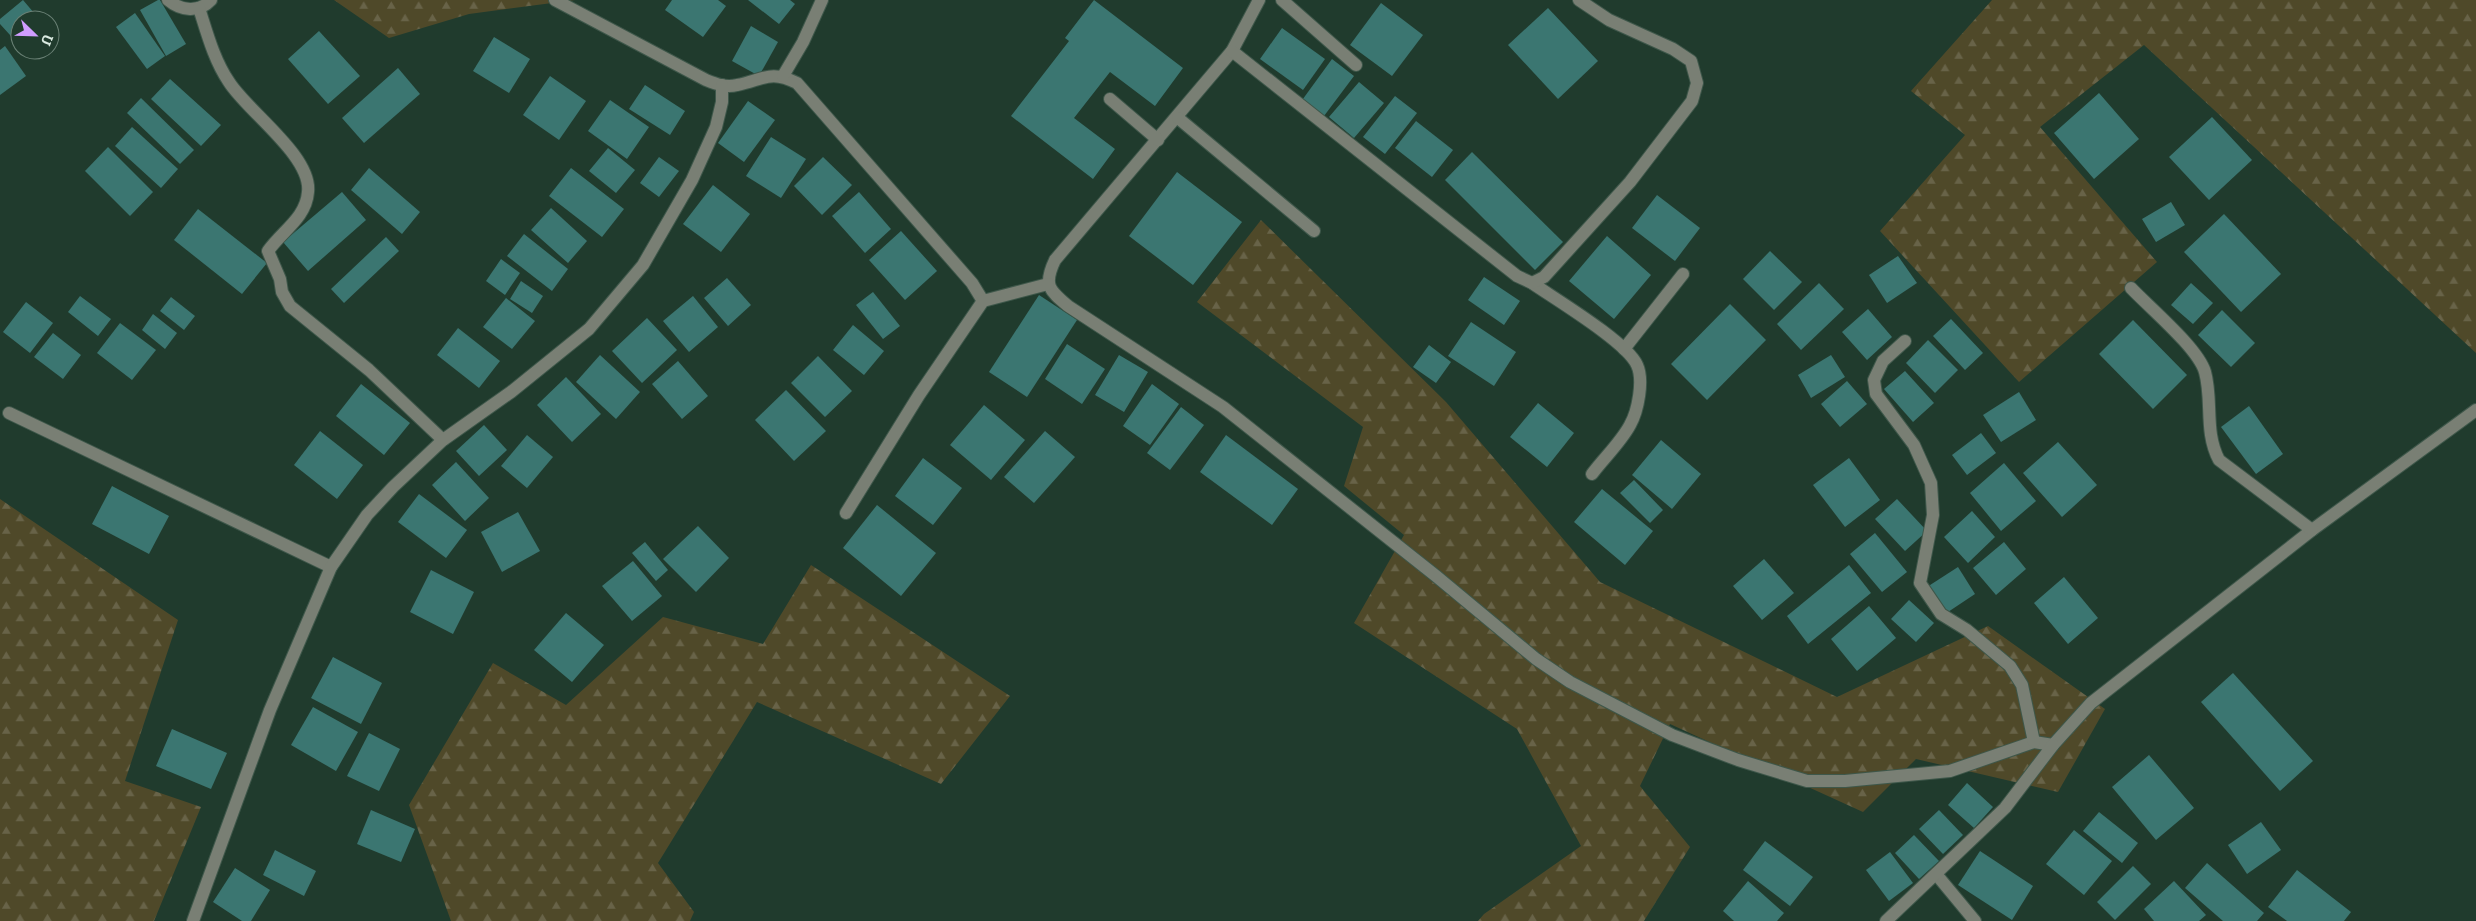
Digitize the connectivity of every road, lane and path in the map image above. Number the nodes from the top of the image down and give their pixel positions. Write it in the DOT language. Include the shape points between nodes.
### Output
graph roads {
  1 [pos="168,0"];
  2 [pos="211,0"];
  3 [pos="555,0"];
  4 [pos="822,0"];
  5 [pos="1259,0"];
  6 [pos="1282,0"];
  7 [pos="1579,0"];
  8 [pos="199,8"];
  9 [pos="1232,51"];
  10 [pos="1356,65"];
  11 [pos="783,76"];
  12 [pos="722,85"];
  13 [pos="1110,99"];
  14 [pos="1178,118"];
  15 [pos="1158,140"];
  16 [pos="1314,231"];
  17 [pos="1682,274"];
  18 [pos="1532,283"];
  19 [pos="1048,284"];
  20 [pos="2131,288"];
  21 [pos="983,301"];
  22 [pos="1905,341"];
  23 [pos="1624,349"];
  24 [pos="2476,410"];
  25 [pos="9,413"];
  26 [pos="443,440"];
  27 [pos="1592,474"];
  28 [pos="846,513"];
  29 [pos="2312,530"];
  30 [pos="331,567"];
  31 [pos="2034,742"];
  32 [pos="2053,745"];
  33 [pos="1936,874"];
  34 [pos="193,921"];
  35 [pos="1886,921"];
  36 [pos="1975,921"];
  1 -- 8 [label="street" via="176,7"];
  2 -- 8 [label="street"];
  3 -- 12 [label="street" via="670,62"];
  4 -- 11 [label="street"];
  5 -- 9 [label="street"];
  6 -- 10 [label="street"];
  7 -- 18 [label="street" via="1609,20 1673,49 1691,61 1696,83 1692,101 1630,182 1544,277"];
  8 -- 26 [label="street" via="230,84 286,144 304,171 308,191 303,212 268,251 284,297 295,310 369,370"];
  9 -- 14 [label="street"];
  9 -- 18 [label="street" via="1517,276"];
  11 -- 12 [label="street" via="759,78 736,86"];
  11 -- 21 [label="street" via="810,95 972,282"];
  12 -- 26 [label="street" via="716,127 692,180 643,265 590,329 511,392"];
  13 -- 15 [label="street"];
  14 -- 15 [label="street"];
  14 -- 16 [label="street"];
  15 -- 19 [label="street" via="1056,260 1049,272"];
  17 -- 23 [label="street"];
  18 -- 23 [label="street"];
  19 -- 21 [label="street"];
  19 -- 31 [label="street" via="1068,306 1223,407 1536,659 1570,682 1672,735 1806,781 1845,782 1950,771"];
  20 -- 29 [label="street" via="2202,364 2208,385 2209,424 2219,460"];
  21 -- 28 [label="street" via="919,395"];
  22 -- 31 [label="street" via="1883,361 1874,380 1876,394 1914,445 1932,483 1934,515 1920,583 1941,614 1967,630 2010,666 2022,685"];
  23 -- 27 [label="street" via="1638,365 1640,382 1636,406 1630,425"];
  24 -- 29 [label="street"];
  25 -- 30 [label="street"];
  26 -- 30 [label="street" via="367,514"];
  29 -- 32 [label="street" via="2091,703"];
  30 -- 34 [label="street" via="270,710"];
  31 -- 32 [label="street"];
  32 -- 33 [label="street" via="2005,808"];
  33 -- 35 [label="street"];
  33 -- 36 [label="street"];
}
